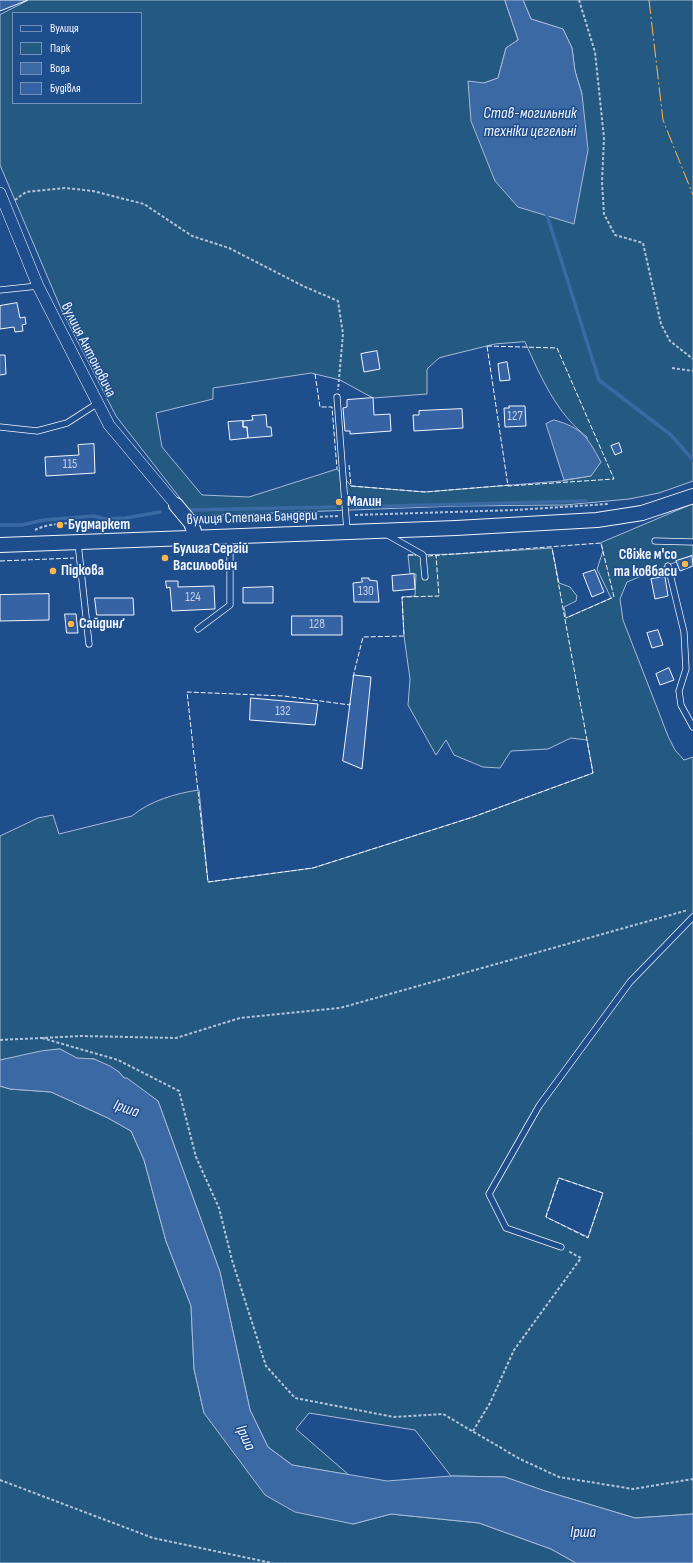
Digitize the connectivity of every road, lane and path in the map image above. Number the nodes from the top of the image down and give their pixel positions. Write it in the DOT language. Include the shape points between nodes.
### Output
graph roads {
  1 [pos="579,0"];
  2 [pos="0,193"];
  3 [pos="3,207"];
  4 [pos="38,286"];
  5 [pos="0,290"];
  6 [pos="693,359"];
  7 [pos="672,368"];
  8 [pos="693,371"];
  9 [pos="337,397"];
  10 [pos="98,403"];
  11 [pos="0,427"];
  12 [pos="693,496"];
  13 [pos="176,505"];
  14 [pos="379,530"];
  15 [pos="347,531"];
  16 [pos="230,536"];
  17 [pos="196,537"];
  18 [pos="656,541"];
  19 [pos="78,542"];
  20 [pos="693,542"];
  21 [pos="0,545"];
  22 [pos="668,566"];
  23 [pos="425,577"];
  24 [pos="198,628"];
  25 [pos="88,644"];
  26 [pos="693,727"];
  27 [pos="693,908"];
  28 [pos="693,917"];
  29 [pos="42,1038"];
  30 [pos="0,1040"];
  31 [pos="561,1247"];
  32 [pos="473,1431"];
  33 [pos="693,1479"];
  34 [pos="0,1480"];
  35 [pos="272,1563"];
  1 -- 6 [label="path" via="595,52 604,138 604,214 614,235 643,243 661,324 670,340"];
  2 -- 3 [label="street, вулиця Антоновича"];
  3 -- 4 [label="street, вулиця Антоновича"];
  3 -- 9 [label="path" via="26,192 65,188 93,191 144,204 192,236 229,248 338,301 343,334"];
  4 -- 5 [label="lane"];
  4 -- 10 [label="street, вулиця Антоновича"];
  7 -- 8 [label="path"];
  9 -- 15 [label="lane"];
  10 -- 11 [label="lane" via="67,423 38,431"];
  10 -- 13 [label="street, вулиця Антоновича" via="109,425"];
  12 -- 14 [label="street, вулиця Степана Бандери" via="642,513 602,519"];
  13 -- 17 [label="street" via="191,523"];
  14 -- 15 [label="street, вулиця Степана Бандери"];
  14 -- 23 [label="lane" via="422,555"];
  15 -- 16 [label="street, вулиця Степана Бандери"];
  16 -- 17 [label="street, вулиця Степана Бандери"];
  16 -- 24 [label="lane" via="230,605"];
  17 -- 19 [label="street, вулиця Степана Бандери"];
  18 -- 20 [label="lane"];
  19 -- 21 [label="street, вулиця Степана Бандери"];
  19 -- 25 [label="lane"];
  22 -- 26 [label="lane" via="684,632 686,668 679,691 681,705"];
  27 -- 29 [label="path" via="340,1008 240,1018 176,1038"];
  28 -- 31 [label="lane" via="630,982 539,1106 489,1194 506,1228"];
  29 -- 30 [label="path"];
  29 -- 32 [label="path" via="118,1060 179,1091 196,1158 219,1208 232,1260 266,1366 295,1398 394,1417 443,1414"];
  31 -- 32 [label="path" via="581,1258 514,1350 490,1403"];
  32 -- 33 [label="path" via="520,1459 559,1477 633,1489"];
  34 -- 35 [label="path" via="153,1538"];
}
